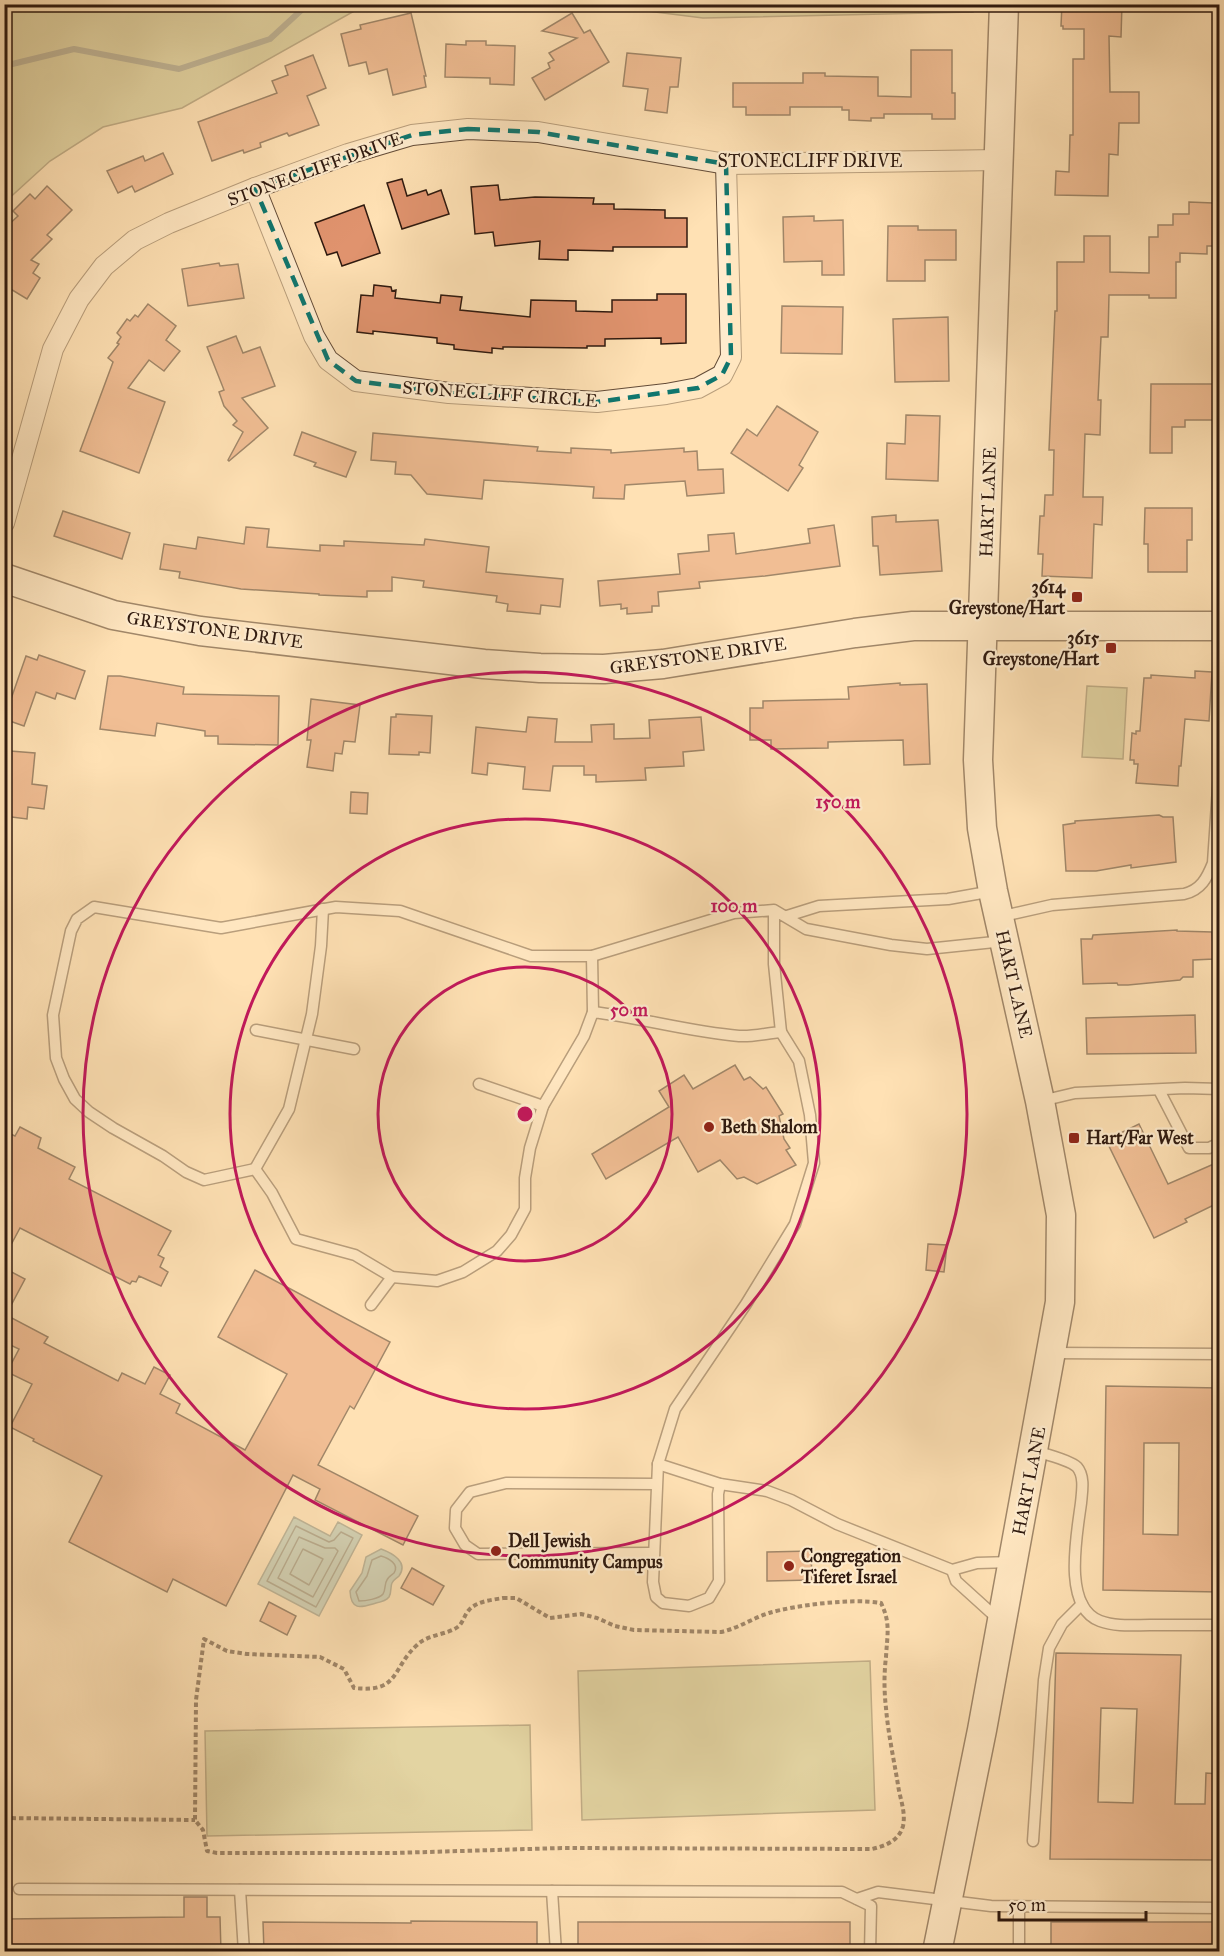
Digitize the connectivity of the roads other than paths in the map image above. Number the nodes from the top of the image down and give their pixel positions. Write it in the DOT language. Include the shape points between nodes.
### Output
graph roads {
  1 [pos="1004,4"];
  2 [pos="999,160"];
  3 [pos="726,164"];
  4 [pos="255,188"];
  5 [pos="4,523"];
  6 [pos="4,578"];
  7 [pos="984,626"];
  8 [pos="1220,626"];
  9 [pos="1220,758"];
  10 [pos="323,909"];
  11 [pos="774,910"];
  12 [pos="787,916"];
  13 [pos="999,917"];
  14 [pos="592,956"];
  15 [pos="593,1012"];
  16 [pos="256,1030"];
  17 [pos="781,1032"];
  18 [pos="306,1040"];
  19 [pos="354,1049"];
  20 [pos="479,1084"];
  21 [pos="1220,1089"];
  22 [pos="1159,1090"];
  23 [pos="1040,1101"];
  24 [pos="543,1106"];
  25 [pos="1220,1143"];
  26 [pos="255,1169"];
  27 [pos="392,1277"];
  28 [pos="371,1305"];
  29 [pos="1052,1353"];
  30 [pos="1220,1354"];
  31 [pos="1034,1450"];
  32 [pos="658,1464"];
  33 [pos="657,1484"];
  34 [pos="720,1484"];
  35 [pos="652,1553"];
  36 [pos="1014,1562"];
  37 [pos="952,1570"];
  38 [pos="1082,1604"];
  39 [pos="1002,1623"];
  40 [pos="1220,1625"];
  41 [pos="1033,1841"];
  42 [pos="19,1889"];
  43 [pos="240,1890"];
  44 [pos="552,1891"];
  45 [pos="857,1899"];
  46 [pos="947,1902"];
  47 [pos="1018,1907"];
  48 [pos="1220,1908"];
  49 [pos="244,1952"];
  50 [pos="556,1952"];
  51 [pos="870,1952"];
  52 [pos="937,1952"];
  53 [pos="1019,1952"];
  1 -- 2 [label="street, HART LANE"];
  2 -- 3 [label="street, STONECLIFF DRIVE"];
  2 -- 7 [label="street, HART LANE"];
  3 -- 4 [label="street, STONECLIFF DRIVE" via="538,132 468,129 412,135"];
  3 -- 4 [label="street, STONECLIFF CIRCLE" via="731,357 722,375 698,388 597,402 449,393 356,381 328,360 314,336"];
  4 -- 5 [label="street, STONECLIFF DRIVE" via="135,240 104,266 79,299 53,350"];
  6 -- 7 [label="street, GREYSTONE DRIVE" via="113,615 200,632 540,668 604,669 663,664 913,626"];
  7 -- 8 [label="street, GREYSTONE DRIVE"];
  7 -- 13 [label="street, HART LANE" via="978,760 982,828"];
  9 -- 13 [label="lane" via="1213,863 1199,887 1184,894 1052,905"];
  10 -- 14 [label="lane" via="400,911 531,956"];
  10 -- 18 [label="lane"];
  10 -- 26 [label="lane" via="221,928 94,907 77,918 71,931 53,1015 56,1058 75,1099 113,1128 186,1172 204,1179"];
  11 -- 12 [label="lane"];
  11 -- 14 [label="lane" via="734,913"];
  11 -- 17 [label="lane" via="774,964"];
  12 -- 13 [label="lane" via="819,906 948,899"];
  12 -- 13 [label="lane" via="806,929 927,949"];
  13 -- 23 [label="street, HART LANE"];
  14 -- 15 [label="lane"];
  15 -- 17 [label="lane" via="741,1036"];
  15 -- 24 [label="lane" via="584,1036"];
  16 -- 18 [label="lane"];
  17 -- 32 [label="lane" via="799,1061 810,1115 814,1163 795,1224 675,1409"];
  18 -- 19 [label="lane"];
  18 -- 26 [label="lane" via="289,1109"];
  20 -- 24 [label="lane"];
  21 -- 22 [label="lane"];
  22 -- 23 [label="lane" via="1075,1093"];
  22 -- 25 [label="lane" via="1189,1148 1209,1148"];
  23 -- 29 [label="street, HART LANE" via="1061,1215 1060,1302"];
  24 -- 27 [label="lane" via="530,1148 525,1209 497,1251 438,1281"];
  26 -- 27 [label="lane" via="296,1239 355,1255"];
  27 -- 28 [label="lane"];
  29 -- 30 [label="lane"];
  29 -- 31 [label="street, HART LANE"];
  31 -- 36 [label="street, HART LANE"];
  31 -- 38 [label="lane" via="1076,1466 1080,1472 1076,1587"];
  32 -- 33 [label="lane"];
  32 -- 34 [label="lane"];
  33 -- 35 [label="lane"];
  33 -- 35 [label="lane" via="506,1483 470,1492 456,1510 455,1528 465,1545 478,1554"];
  34 -- 35 [label="lane" via="719,1581 709,1598 689,1606 663,1603 656,1597 652,1582"];
  34 -- 37 [label="lane" via="767,1491"];
  36 -- 37 [label="lane" via="977,1563"];
  36 -- 39 [label="street, HART LANE"];
  37 -- 39 [label="lane" via="956,1581"];
  38 -- 40 [label="lane" via="1099,1621 1117,1625"];
  38 -- 41 [label="lane" via="1062,1624 1049,1648"];
  39 -- 46 [label="street, HART LANE"];
  42 -- 43 [label="lane"];
  43 -- 44 [label="lane"];
  43 -- 49 [label="lane"];
  44 -- 45 [label="lane" via="842,1892"];
  44 -- 50 [label="lane"];
  45 -- 46 [label="lane" via="878,1892"];
  45 -- 51 [label="lane" via="871,1906"];
  46 -- 47 [label="lane"];
  46 -- 52 [label="street, HART LANE"];
  47 -- 48 [label="lane"];
  47 -- 53 [label="lane"];
}
